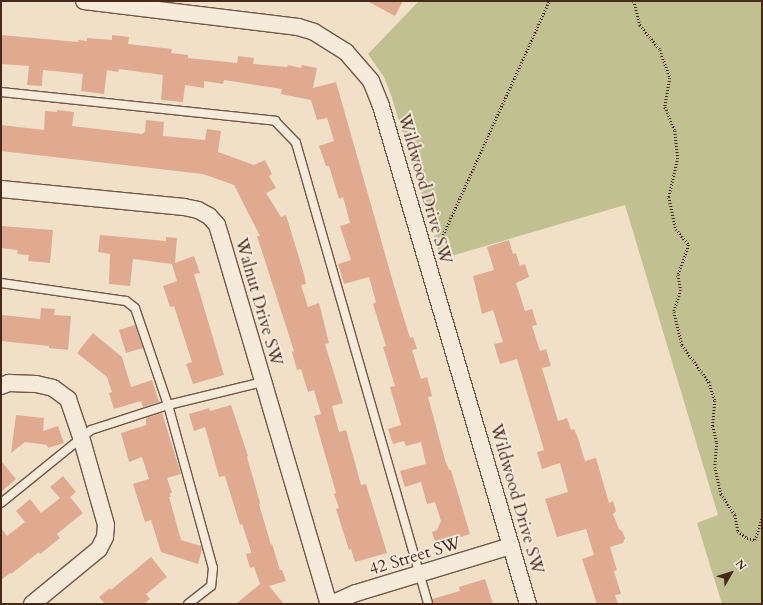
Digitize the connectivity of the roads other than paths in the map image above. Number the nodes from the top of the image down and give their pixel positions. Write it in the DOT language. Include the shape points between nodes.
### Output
graph roads {
  1 [pos="83,1"];
  2 [pos="1,92"];
  3 [pos="1,189"];
  4 [pos="1,283"];
  5 [pos="263,382"];
  6 [pos="1,386"];
  7 [pos="168,405"];
  8 [pos="81,437"];
  9 [pos="1,503"];
  10 [pos="511,546"];
  11 [pos="419,574"];
  12 [pos="32,604"];
  13 [pos="188,604"];
  14 [pos="330,604"];
  15 [pos="428,604"];
  16 [pos="528,604"];
  1 -- 10 [label="street, Wildwood Drive SW" via="298,27 314,32 346,52 371,81 381,106"];
  2 -- 11 [label="lane" via="275,121 296,143"];
  3 -- 5 [label="street, Walnut Drive SW" via="184,208 198,210 210,216 219,232"];
  4 -- 7 [label="lane" via="126,301 135,308"];
  5 -- 7 [label="lane"];
  5 -- 14 [label="street, Walnut Drive SW"];
  6 -- 8 [label="street" via="9,383 36,384 60,392 68,399"];
  7 -- 8 [label="lane" via="90,430"];
  7 -- 13 [label="lane" via="213,568 211,586"];
  8 -- 9 [label="lane"];
  8 -- 12 [label="street" via="104,515 105,537 99,549"];
  10 -- 11 [label="street, 42 Street SW"];
  10 -- 16 [label="street, Wildwood Drive SW"];
  11 -- 14 [label="street, 42 Street SW" via="356,593"];
  11 -- 15 [label="lane"];
}
